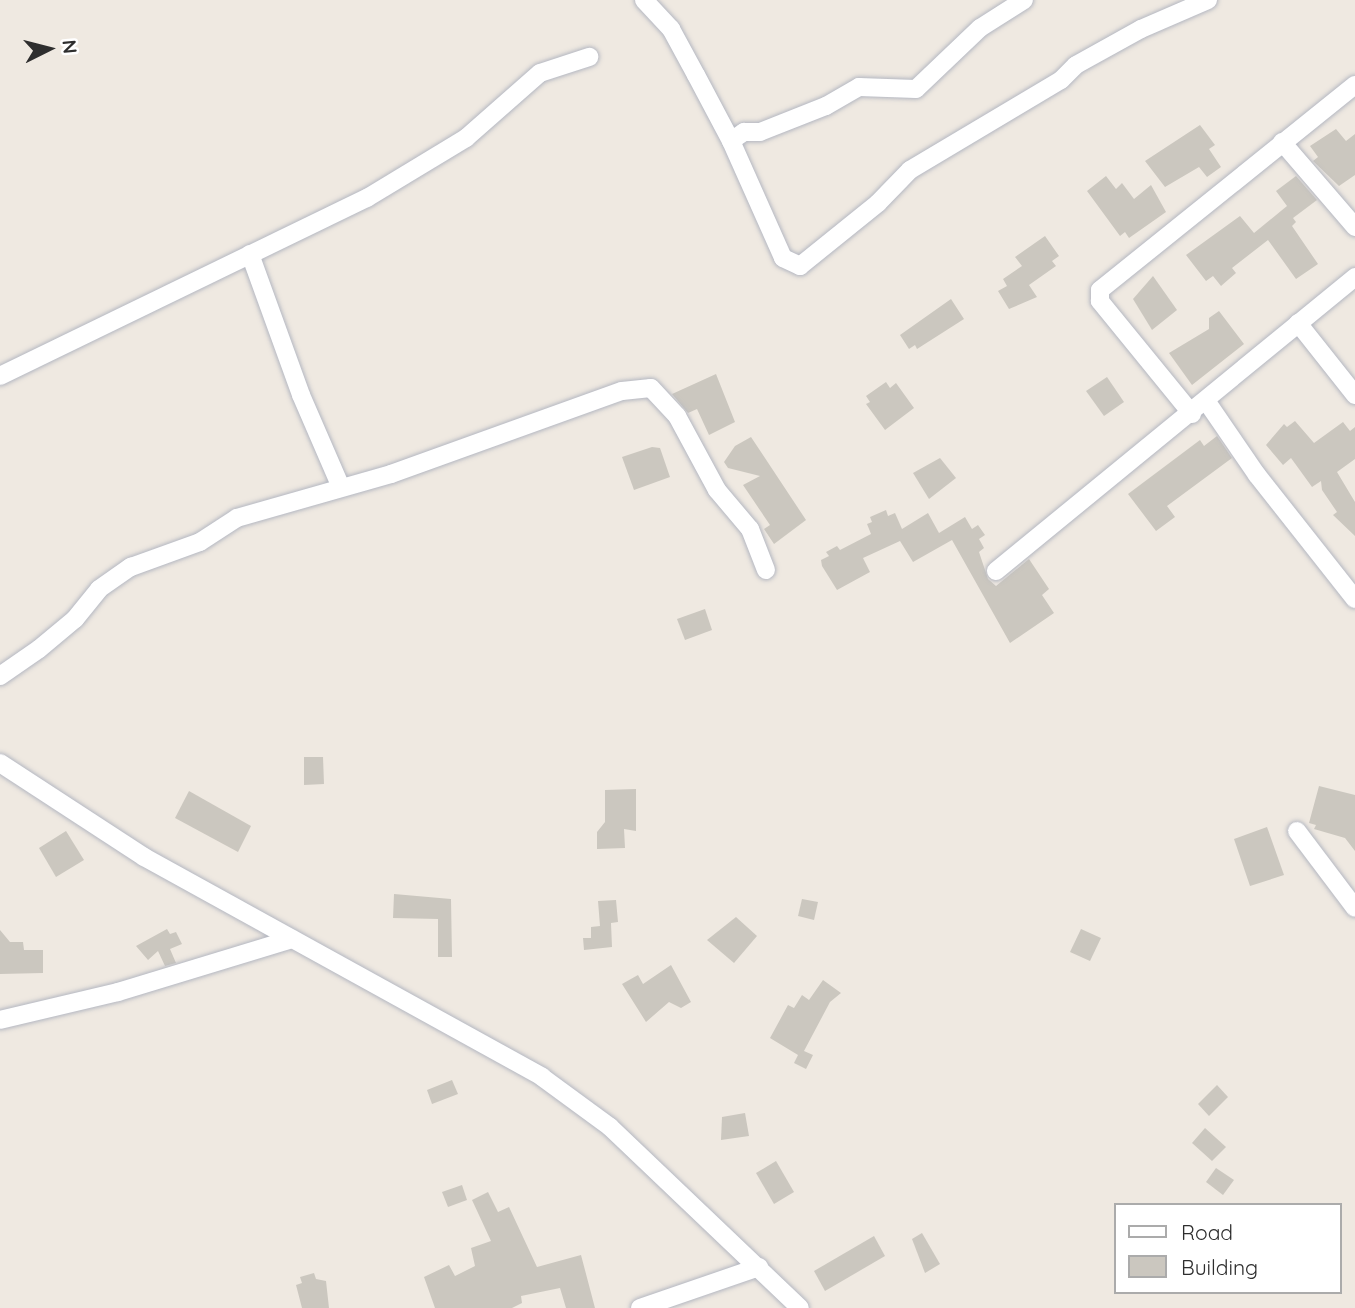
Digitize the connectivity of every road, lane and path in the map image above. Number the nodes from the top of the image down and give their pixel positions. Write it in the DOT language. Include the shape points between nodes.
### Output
graph roads {
  1 [pos="644,0"];
  2 [pos="1024,0"];
  3 [pos="1208,0"];
  4 [pos="589,57"];
  5 [pos="1355,85"];
  6 [pos="732,141"];
  7 [pos="1282,142"];
  8 [pos="1355,227"];
  9 [pos="250,254"];
  10 [pos="1355,277"];
  11 [pos="1298,323"];
  12 [pos="0,376"];
  13 [pos="1355,395"];
  14 [pos="1207,402"];
  15 [pos="1192,414"];
  16 [pos="340,485"];
  17 [pos="766,570"];
  18 [pos="996,571"];
  19 [pos="1355,599"];
  20 [pos="0,676"];
  21 [pos="0,763"];
  22 [pos="1297,831"];
  23 [pos="1355,908"];
  24 [pos="292,939"];
  25 [pos="0,1020"];
  26 [pos="759,1267"];
  27 [pos="640,1308"];
  28 [pos="800,1308"];
  1 -- 6 [label="street" via="671,29"];
  2 -- 6 [label="street" via="980,28 916,89 859,87 826,106 760,132 744,132"];
  3 -- 6 [label="street" via="1141,29 910,170 878,203 800,266 783,258"];
  4 -- 9 [label="street" via="541,74 497,115 407,176"];
  5 -- 7 [label="street"];
  7 -- 8 [label="street"];
  7 -- 15 [label="street" via="1100,290 1100,301"];
  9 -- 12 [label="street"];
  9 -- 16 [label="street" via="301,395"];
  10 -- 11 [label="street"];
  11 -- 13 [label="street"];
  11 -- 14 [label="street"];
  14 -- 15 [label="street"];
  14 -- 19 [label="street" via="1257,475"];
  15 -- 18 [label="street"];
  16 -- 17 [label="street" via="391,474 622,391 651,388 677,416 717,490 750,529"];
  16 -- 20 [label="street" via="237,518 200,542 131,567 99,589 75,619"];
  21 -- 24 [label="street" via="144,857"];
  22 -- 23 [label="street"];
  24 -- 25 [label="street" via="118,992"];
  24 -- 26 [label="street" via="542,1077 610,1127"];
  26 -- 27 [label="street" via="709,1288"];
  26 -- 28 [label="street"];
}
